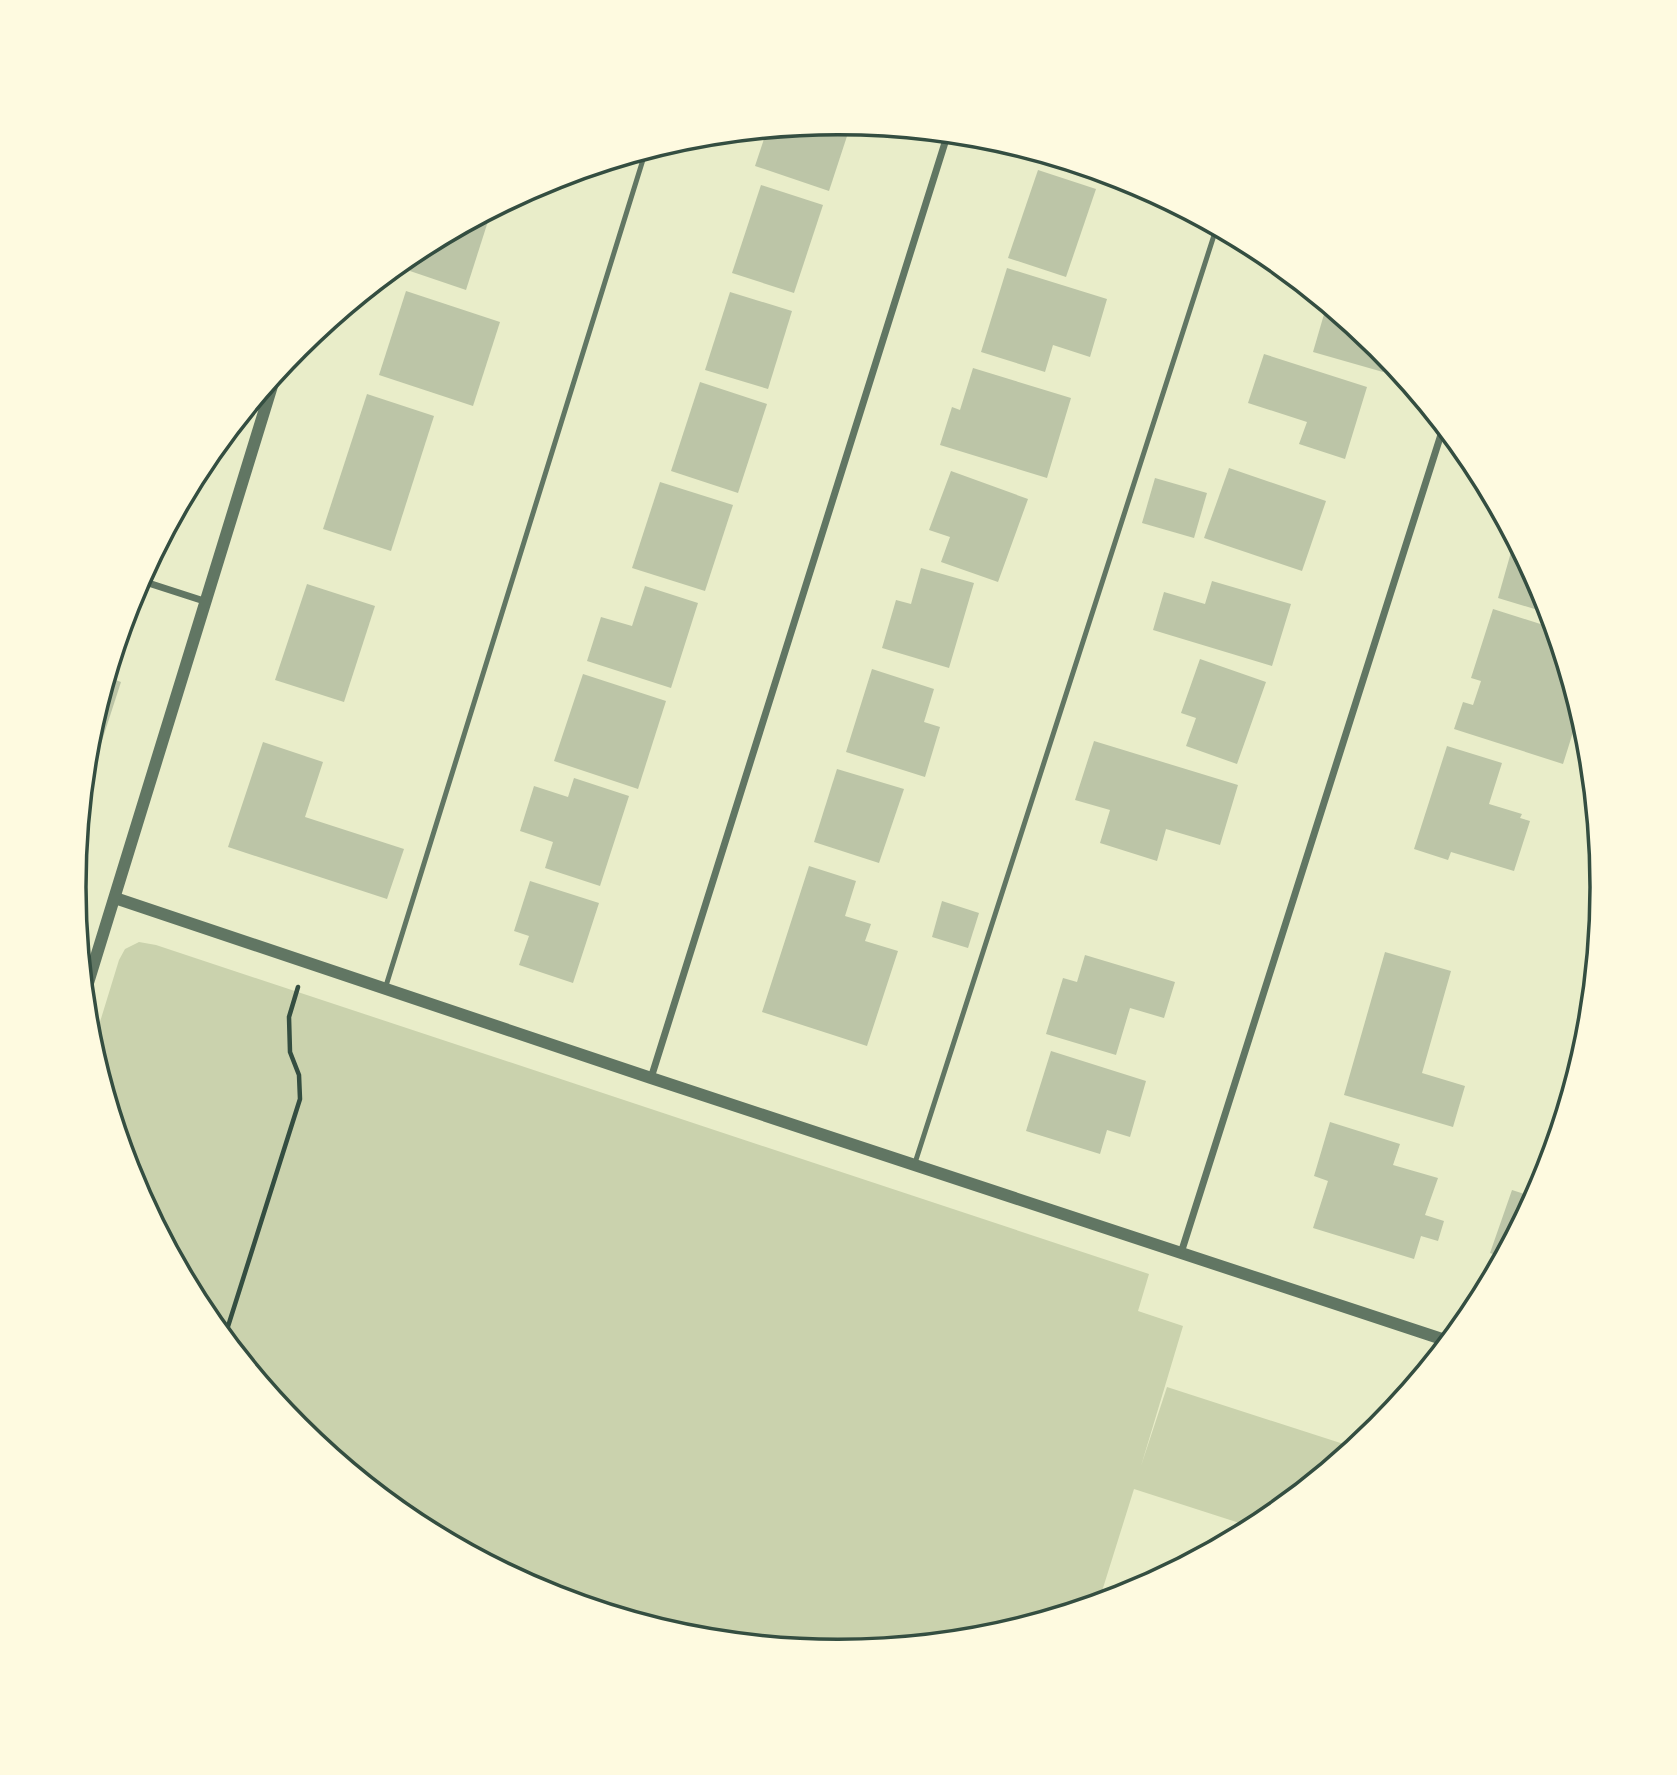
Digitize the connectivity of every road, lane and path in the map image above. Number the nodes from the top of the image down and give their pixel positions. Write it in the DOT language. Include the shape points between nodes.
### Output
graph roads {
  1 [pos="945,142"];
  2 [pos="643,160"];
  3 [pos="1214,235"];
  4 [pos="267,398"];
  5 [pos="1441,436"];
  6 [pos="150,584"];
  7 [pos="204,601"];
  8 [pos="115,898"];
  9 [pos="306,962"];
  10 [pos="91,974"];
  11 [pos="384,989"];
  12 [pos="651,1078"];
  13 [pos="914,1166"];
  14 [pos="1181,1254"];
  15 [pos="228,1327"];
  16 [pos="1441,1339"];
  1 -- 12 [label="street"];
  2 -- 11 [label="lane"];
  3 -- 13 [label="lane"];
  4 -- 7 [label="street"];
  5 -- 14 [label="street"];
  6 -- 7 [label="street"];
  7 -- 8 [label="street"];
  8 -- 9 [label="street"];
  8 -- 10 [label="street"];
  9 -- 11 [label="street"];
  9 -- 15 [label="path" via="289,1017 290,1052 299,1075 300,1100"];
  11 -- 12 [label="street"];
  12 -- 13 [label="street"];
  13 -- 14 [label="street"];
  14 -- 16 [label="street"];
}
